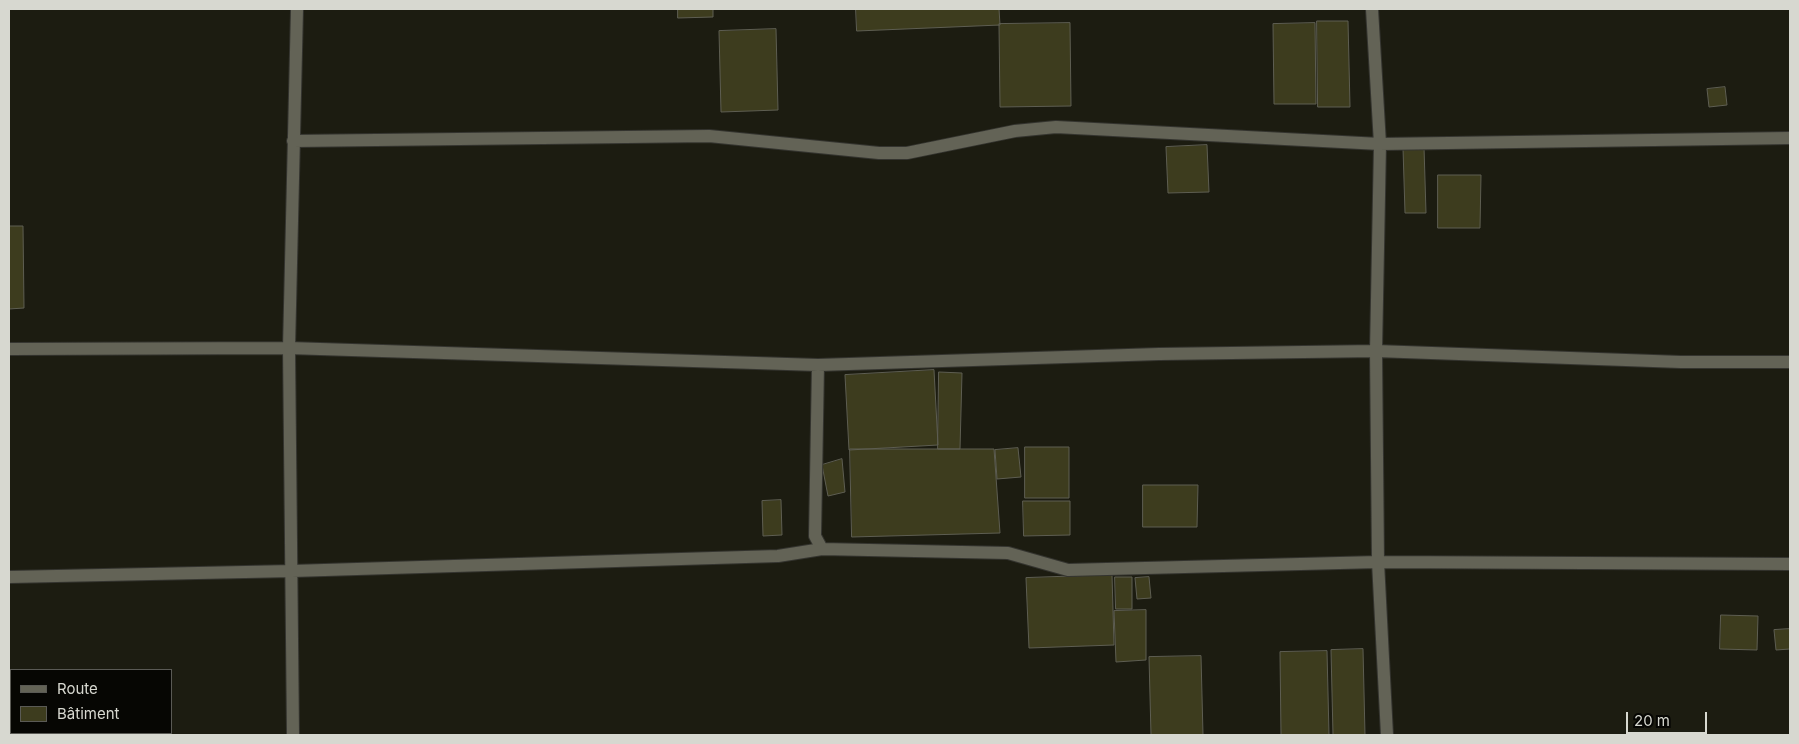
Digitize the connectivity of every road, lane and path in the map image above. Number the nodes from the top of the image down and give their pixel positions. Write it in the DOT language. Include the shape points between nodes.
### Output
graph roads {
  1 [pos="297,9"];
  2 [pos="1372,9"];
  3 [pos="1790,138"];
  4 [pos="293,141"];
  5 [pos="1380,144"];
  6 [pos="289,348"];
  7 [pos="9,349"];
  8 [pos="1376,351"];
  9 [pos="1790,362"];
  10 [pos="818,366"];
  11 [pos="822,549"];
  12 [pos="1378,562"];
  13 [pos="1790,564"];
  14 [pos="292,571"];
  15 [pos="9,577"];
  16 [pos="293,735"];
  17 [pos="1387,735"];
  1 -- 4 [label="street"];
  2 -- 5 [label="street"];
  3 -- 5 [label="street"];
  4 -- 5 [label="street" via="709,136 907,153 1015,131 1056,127"];
  4 -- 6 [label="street"];
  5 -- 8 [label="street"];
  6 -- 7 [label="street"];
  6 -- 10 [label="street"];
  6 -- 14 [label="street"];
  8 -- 9 [label="street" via="1681,362"];
  8 -- 10 [label="street" via="1159,354"];
  8 -- 12 [label="street"];
  10 -- 11 [label="street" via="815,536"];
  11 -- 12 [label="street" via="1008,553 1068,570"];
  11 -- 14 [label="street" via="778,556"];
  12 -- 13 [label="street"];
  12 -- 17 [label="street"];
  14 -- 15 [label="street"];
  14 -- 16 [label="street"];
}
